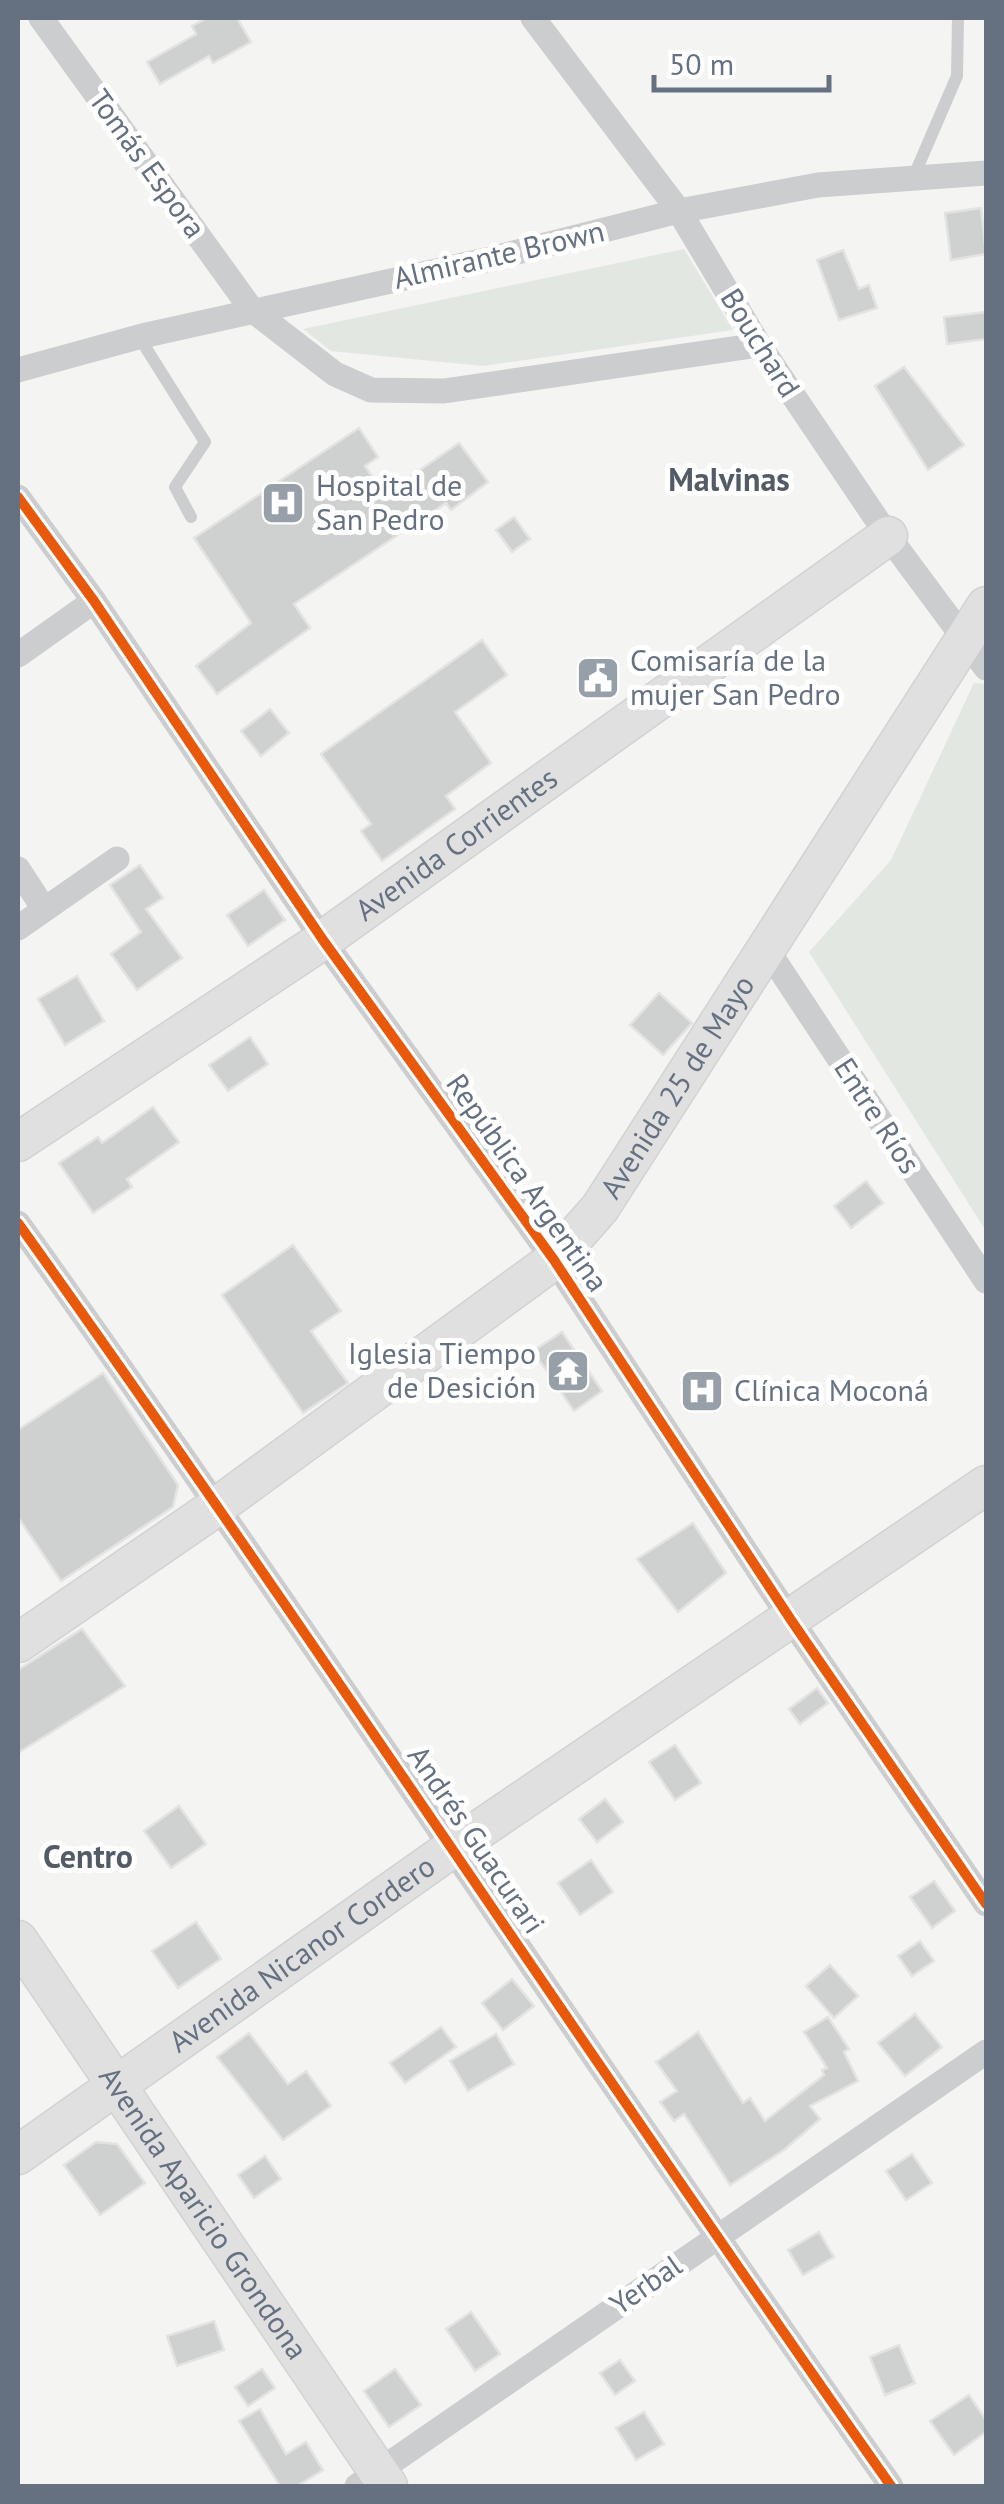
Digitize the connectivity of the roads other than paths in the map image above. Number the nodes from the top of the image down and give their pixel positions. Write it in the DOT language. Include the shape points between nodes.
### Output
graph roads {
  1 [pos="41,18"];
  2 [pos="533,18"];
  3 [pos="958,18"];
  4 [pos="986,173"];
  5 [pos="913,178"];
  6 [pos="679,211"];
  7 [pos="252,310"];
  8 [pos="140,337"];
  9 [pos="760,345"];
  10 [pos="18,370"];
  11 [pos="18,497"];
  12 [pos="191,517"];
  13 [pos="888,536"];
  14 [pos="94,601"];
  15 [pos="986,606"];
  16 [pos="18,655"];
  17 [pos="976,655"];
  18 [pos="117,859"];
  19 [pos="18,869"];
  20 [pos="44,909"];
  21 [pos="18,928"];
  22 [pos="322,940"];
  23 [pos="768,950"];
  24 [pos="18,1142"];
  25 [pos="18,1223"];
  26 [pos="554,1260"];
  27 [pos="986,1281"];
  28 [pos="986,1485"];
  29 [pos="220,1505"];
  30 [pos="791,1620"];
  31 [pos="18,1644"];
  32 [pos="452,1849"];
  33 [pos="986,1904"];
  34 [pos="18,1940"];
  35 [pos="986,2052"];
  36 [pos="116,2084"];
  37 [pos="18,2155"];
  38 [pos="715,2236"];
  39 [pos="374,2482"];
  40 [pos="892,2486"];
  1 -- 7 [label="street, Tomás Espora"];
  2 -- 6 [label="street, Bouchard"];
  3 -- 5 [label="lane" via="957,76"];
  4 -- 5 [label="street, Almirante Brown"];
  5 -- 6 [label="street, Almirante Brown" via="818,185"];
  6 -- 7 [label="street, Almirante Brown"];
  6 -- 9 [label="street, Bouchard"];
  7 -- 8 [label="street, Almirante Brown"];
  7 -- 9 [label="street, Tomás Espora" via="335,374 371,390 444,390"];
  8 -- 10 [label="street, Almirante Brown"];
  8 -- 12 [label="lane" via="204,442 175,487"];
  9 -- 13 [label="street, Bouchard"];
  11 -- 14 [label="street, República Argentina"];
  13 -- 17 [label="street, Bouchard"];
  13 -- 22 [label="main road, Avenida Corrientes"];
  14 -- 16 [label="street"];
  14 -- 22 [label="street, República Argentina"];
  15 -- 17 [label="main road, Avenida 25 de Mayo"];
  17 -- 23 [label="main road, Avenida 25 de Mayo"];
  18 -- 20 [label="street"];
  19 -- 20 [label="street"];
  20 -- 21 [label="street"];
  22 -- 24 [label="main road, Avenida Corrientes"];
  22 -- 26 [label="street, República Argentina"];
  23 -- 26 [label="main road, Avenida 25 de Mayo" via="600,1208"];
  23 -- 27 [label="street, Entre Ríos"];
  25 -- 29 [label="street, Andrés Guacurari"];
  26 -- 29 [label="main road, Avenida 25 de Mayo"];
  26 -- 30 [label="street, República Argentina"];
  28 -- 30 [label="main road, Avenida Nicanor Cordero"];
  29 -- 31 [label="main road, Avenida 25 de Mayo"];
  29 -- 32 [label="street, Andrés Guacurari"];
  30 -- 32 [label="main road, Avenida Nicanor Cordero"];
  30 -- 33 [label="street, República Argentina"];
  32 -- 36 [label="main road, Avenida Nicanor Cordero"];
  32 -- 38 [label="street, Andrés Guacurari"];
  34 -- 36 [label="main road, Avenida Aparicio Grondona"];
  35 -- 38 [label="street, Yerbal"];
  36 -- 37 [label="main road, Avenida Nicanor Cordero"];
  36 -- 39 [label="main road, Avenida Aparicio Grondona"];
  38 -- 39 [label="street, Yerbal"];
  38 -- 40 [label="street, Andrés Guacurari"];
}
